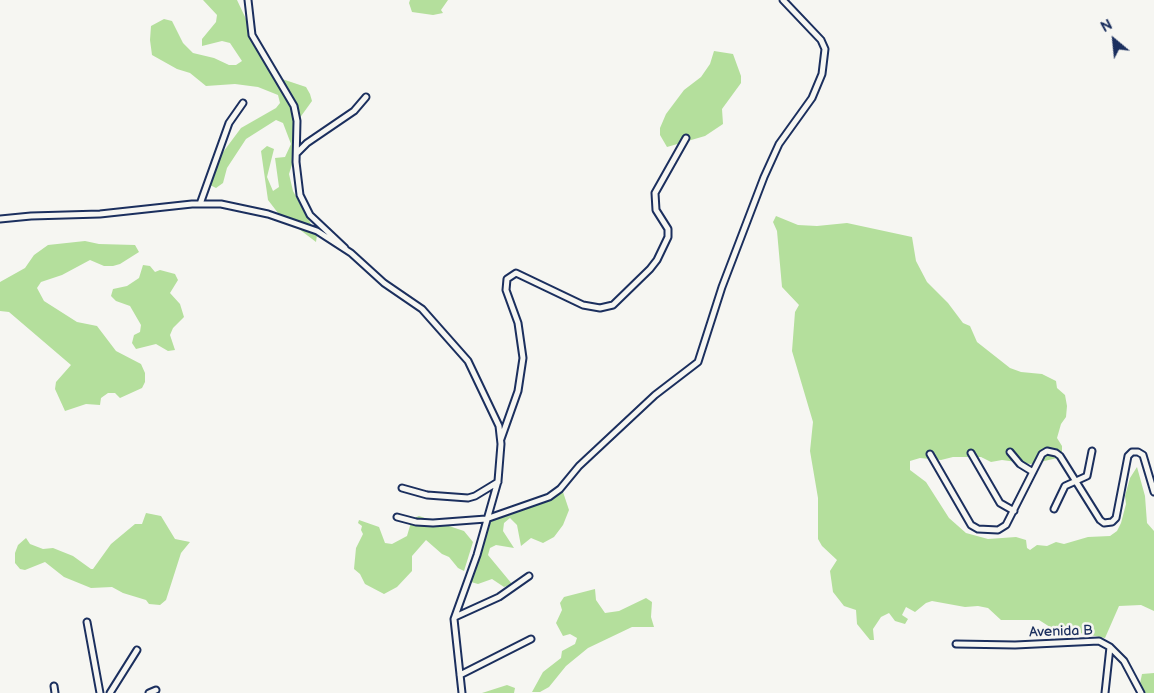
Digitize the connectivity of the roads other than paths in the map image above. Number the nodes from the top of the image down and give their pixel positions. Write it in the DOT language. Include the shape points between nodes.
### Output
graph roads {
  1 [pos="248,0"];
  2 [pos="783,0"];
  3 [pos="366,97"];
  4 [pos="243,103"];
  5 [pos="686,138"];
  6 [pos="296,154"];
  7 [pos="200,204"];
  8 [pos="0,219"];
  9 [pos="351,254"];
  10 [pos="500,440"];
  11 [pos="1092,451"];
  12 [pos="1010,452"];
  13 [pos="971,453"];
  14 [pos="930,454"];
  15 [pos="1033,472"];
  16 [pos="498,482"];
  17 [pos="1075,482"];
  18 [pos="402,488"];
  19 [pos="1154,492"];
  20 [pos="1054,509"];
  21 [pos="1014,510"];
  22 [pos="397,517"];
  23 [pos="486,519"];
  24 [pos="529,576"];
  25 [pos="454,617"];
  26 [pos="87,622"];
  27 [pos="531,639"];
  28 [pos="956,644"];
  29 [pos="1110,647"];
  30 [pos="137,650"];
  31 [pos="460,675"];
  32 [pos="54,686"];
  33 [pos="156,690"];
  34 [pos="55,693"];
  35 [pos="100,693"];
  36 [pos="110,693"];
  37 [pos="149,693"];
  38 [pos="462,693"];
  39 [pos="1105,693"];
  40 [pos="1141,693"];
  1 -- 6 [label="street" via="250,28 255,42 294,106"];
  2 -- 23 [label="street" via="821,40 824,49 822,74 812,98 779,144 764,177 722,287 701,358 655,395 579,466 556,493"];
  3 -- 6 [label="street" via="354,111"];
  4 -- 7 [label="street" via="229,123"];
  5 -- 10 [label="street" via="655,193 656,210 668,229 668,237 650,269 613,305 600,308 583,305 516,273 507,280 506,290 518,323 523,358 518,391"];
  6 -- 9 [label="street" via="300,196 305,208"];
  7 -- 8 [label="street"];
  7 -- 9 [label="street" via="221,204 294,221 317,231"];
  9 -- 10 [label="street" via="377,278 422,309 460,350 499,426"];
  10 -- 16 [label="street"];
  11 -- 17 [label="street" via="1088,474"];
  12 -- 15 [label="street"];
  13 -- 21 [label="street" via="1000,503"];
  14 -- 21 [label="street" via="974,528 1001,529"];
  15 -- 17 [label="street" via="1042,454 1053,452 1060,456"];
  15 -- 21 [label="street"];
  16 -- 18 [label="street" via="468,498 426,495"];
  16 -- 23 [label="street"];
  17 -- 19 [label="street" via="1100,520 1112,522 1117,516 1128,456 1136,451 1143,457"];
  17 -- 20 [label="street" via="1064,488"];
  22 -- 23 [label="street" via="433,523"];
  23 -- 25 [label="street" via="477,556"];
  24 -- 25 [label="street" via="499,597"];
  25 -- 31 [label="street"];
  26 -- 35 [label="street"];
  27 -- 31 [label="street"];
  28 -- 29 [label="street, Avenida B" via="1099,641"];
  29 -- 39 [label="street"];
  29 -- 40 [label="street, Avenida B" via="1124,661"];
  30 -- 36 [label="street"];
  31 -- 38 [label="street"];
  32 -- 34 [label="street"];
  33 -- 37 [label="street"];
}
